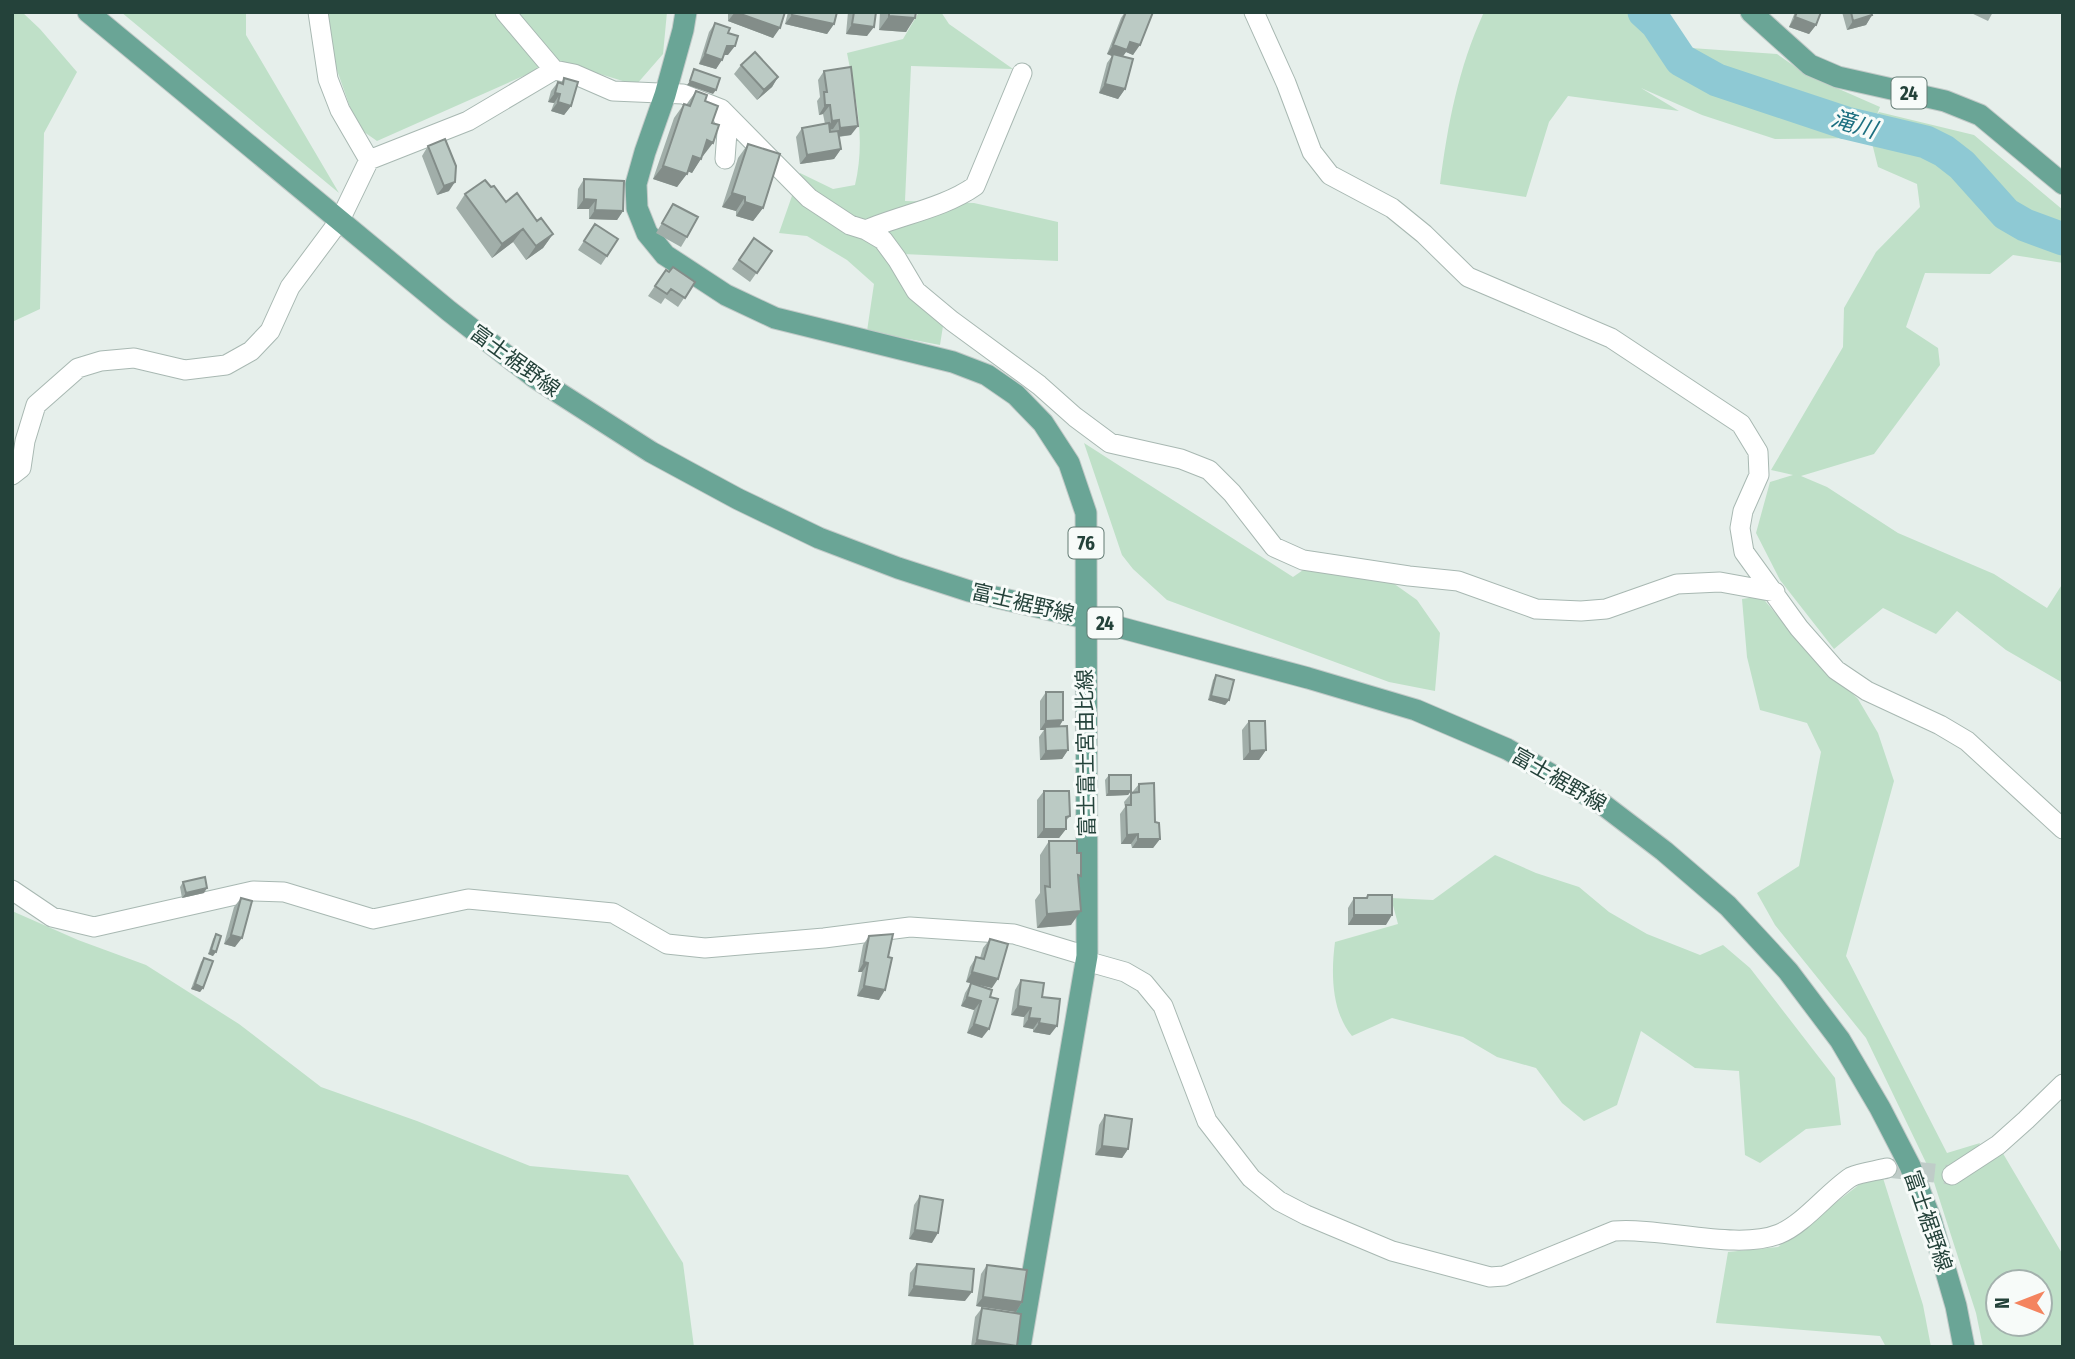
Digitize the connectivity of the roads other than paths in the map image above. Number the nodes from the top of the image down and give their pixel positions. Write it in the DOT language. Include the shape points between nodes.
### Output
graph roads {
  1 [pos="88,12"];
  2 [pos="318,12"];
  3 [pos="505,12"];
  4 [pos="685,12"];
  5 [pos="1254,12"];
  6 [pos="1751,12"];
  7 [pos="554,70"];
  8 [pos="1022,74"];
  9 [pos="665,94"];
  10 [pos="720,109"];
  11 [pos="724,159"];
  12 [pos="369,160"];
  13 [pos="2063,184"];
  14 [pos="340,220"];
  15 [pos="866,230"];
  16 [pos="12,475"];
  17 [pos="1775,592"];
  18 [pos="1085,618"];
  19 [pos="2063,829"];
  20 [pos="12,890"];
  21 [pos="1086,958"];
  22 [pos="2063,1084"];
  23 [pos="1887,1168"];
  24 [pos="1952,1175"];
  25 [pos="1020,1347"];
  26 [pos="1964,1347"];
  1 -- 14 [label="main road, 富士裾野線 / 24"];
  2 -- 12 [label="street" via="328,79"];
  3 -- 7 [label="street"];
  4 -- 9 [label="main road, 富士富士宮由比線 / 76"];
  5 -- 17 [label="street" via="1312,152 1330,174 1392,208 1468,277 1611,338 1741,424 1758,452 1759,475 1740,528 1745,552"];
  6 -- 13 [label="main road, 24" via="1810,65 1980,114"];
  7 -- 9 [label="street" via="613,91"];
  7 -- 12 [label="street" via="468,121"];
  8 -- 15 [label="street" via="975,186 959,197"];
  9 -- 10 [label="street" via="683,94"];
  9 -- 18 [label="main road, 富士富士宮由比線 / 76" via="636,184 637,208 647,233 665,255 726,295 775,318 953,362 987,375 1016,395 1043,423 1069,463 1086,513"];
  10 -- 11 [label="street" via="727,132"];
  10 -- 15 [label="street" via="808,198"];
  12 -- 14 [label="street"];
  14 -- 16 [label="street" via="290,287 270,331 251,351 226,365 184,370 134,358 78,368 36,405 21,468"];
  14 -- 18 [label="main road, 富士裾野線 / 24" via="534,377 650,452 819,538 969,592"];
  15 -- 17 [label="street" via="883,240 916,291 1075,418 1110,443 1181,458 1209,470 1274,547 1303,560 1458,581 1536,609 1606,609 1677,584 1720,582"];
  17 -- 19 [label="street" via="1836,670 1867,691 1967,741"];
  18 -- 21 [label="main road, 富士富士宮由比線 / 76"];
  18 -- 26 [label="main road, 富士裾野線 / 24" via="1416,710 1507,749 1590,796 1664,851 1746,925 1840,1040 1910,1166 1935,1232"];
  20 -- 21 [label="street" via="52,917 94,927 253,891 284,892 373,919 468,899 614,913 667,944 705,948 910,927 1014,934"];
  21 -- 23 [label="street" via="1144,983 1163,1006 1207,1121 1251,1178 1306,1215 1392,1251 1490,1277 1504,1276 1614,1231 1737,1240 1767,1237 1787,1229 1853,1176"];
  21 -- 25 [label="main road, 富士富士宮由比線 / 76"];
  22 -- 24 [label="street" via="1998,1145"];
}
